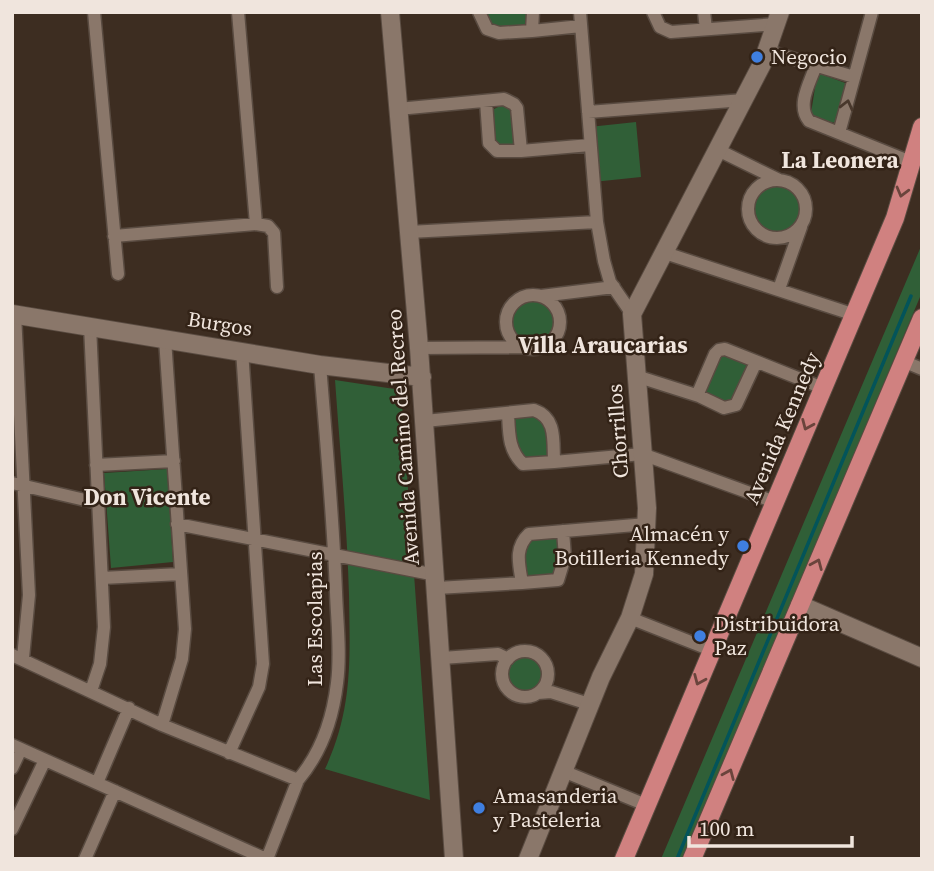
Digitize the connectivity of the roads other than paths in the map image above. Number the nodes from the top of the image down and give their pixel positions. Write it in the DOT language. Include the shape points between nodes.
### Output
graph roads {
  1 [pos="94,12"];
  2 [pos="238,12"];
  3 [pos="390,12"];
  4 [pos="478,12"];
  5 [pos="533,12"];
  6 [pos="653,12"];
  7 [pos="704,12"];
  8 [pos="872,12"];
  9 [pos="779,18"];
  10 [pos="580,19"];
  11 [pos="706,29"];
  12 [pos="531,31"];
  13 [pos="768,51"];
  14 [pos="816,65"];
  15 [pos="854,78"];
  16 [pos="744,100"];
  17 [pos="486,101"];
  18 [pos="398,109"];
  19 [pos="588,112"];
  20 [pos="922,127"];
  21 [pos="839,133"];
  22 [pos="590,145"];
  23 [pos="718,150"];
  24 [pos="521,151"];
  25 [pos="911,162"];
  26 [pos="779,180"];
  27 [pos="597,222"];
  28 [pos="256,224"];
  29 [pos="801,227"];
  30 [pos="409,232"];
  31 [pos="114,236"];
  32 [pos="665,253"];
  33 [pos="118,274"];
  34 [pos="277,287"];
  35 [pos="614,287"];
  36 [pos="779,289"];
  37 [pos="540,296"];
  38 [pos="14,314"];
  39 [pos="632,314"];
  40 [pos="855,315"];
  41 [pos="922,318"];
  42 [pos="90,326"];
  43 [pos="165,338"];
  44 [pos="525,347"];
  45 [pos="419,348"];
  46 [pos="242,350"];
  47 [pos="903,361"];
  48 [pos="756,362"];
  49 [pos="320,365"];
  50 [pos="922,369"];
  51 [pos="636,376"];
  52 [pos="422,377"];
  53 [pos="823,388"];
  54 [pos="699,396"];
  55 [pos="508,413"];
  56 [pos="425,421"];
  57 [pos="642,454"];
  58 [pos="174,461"];
  59 [pos="554,462"];
  60 [pos="96,465"];
  61 [pos="18,484"];
  62 [pos="775,502"];
  63 [pos="98,503"];
  64 [pos="177,524"];
  65 [pos="647,524"];
  66 [pos="563,531"];
  67 [pos="256,539"];
  68 [pos="334,555"];
  69 [pos="181,574"];
  70 [pos="102,578"];
  71 [pos="436,582"];
  72 [pos="522,583"];
  73 [pos="800,605"];
  74 [pos="630,618"];
  75 [pos="711,650"];
  76 [pos="17,656"];
  77 [pos="442,658"];
  78 [pos="922,658"];
  79 [pos="508,659"];
  80 [pos="91,691"];
  81 [pos="538,693"];
  82 [pos="589,704"];
  83 [pos="129,708"];
  84 [pos="162,725"];
  85 [pos="17,747"];
  86 [pos="229,753"];
  87 [pos="45,760"];
  88 [pos="12,768"];
  89 [pos="563,771"];
  90 [pos="298,780"];
  91 [pos="97,783"];
  92 [pos="115,791"];
  93 [pos="646,806"];
  94 [pos="12,830"];
  95 [pos="85,859"];
  96 [pos="266,859"];
  97 [pos="454,859"];
  98 [pos="528,859"];
  99 [pos="624,859"];
  100 [pos="692,859"];
  1 -- 31 [label="street"];
  2 -- 28 [label="street"];
  3 -- 18 [label="street, Avenida Camino del Recreo"];
  4 -- 12 [label="street" via="487,29"];
  5 -- 12 [label="street"];
  6 -- 11 [label="street" via="665,31"];
  7 -- 11 [label="street"];
  8 -- 15 [label="street"];
  9 -- 11 [label="street"];
  9 -- 13 [label="street"];
  10 -- 12 [label="street"];
  10 -- 19 [label="street"];
  13 -- 14 [label="street"];
  13 -- 16 [label="street"];
  14 -- 15 [label="street"];
  14 -- 21 [label="street" via="802,105 804,115"];
  21 -- 15 [label="street, one-way"];
  16 -- 19 [label="street"];
  16 -- 23 [label="street"];
  17 -- 18 [label="street"];
  17 -- 24 [label="street" via="504,99 514,104"];
  17 -- 24 [label="street" via="489,143 497,151"];
  18 -- 30 [label="street, Avenida Camino del Recreo"];
  19 -- 22 [label="street"];
  20 -- 25 [label="main road, Avenida Kennedy"];
  21 -- 25 [label="street"];
  22 -- 24 [label="street"];
  22 -- 27 [label="street"];
  23 -- 26 [label="street"];
  23 -- 32 [label="street"];
  25 -- 40 [label="main road, Avenida Kennedy, one-way" via="895,218"];
  26 -- 29 [label="street" via="794,185 804,197 807,212"];
  26 -- 29 [label="street" via="754,190 747,208 752,225 776,239"];
  27 -- 30 [label="street"];
  27 -- 35 [label="street"];
  28 -- 31 [label="street"];
  28 -- 34 [label="street" via="272,228"];
  29 -- 36 [label="street"];
  30 -- 45 [label="street, Avenida Camino del Recreo"];
  31 -- 33 [label="street"];
  32 -- 36 [label="street"];
  32 -- 39 [label="street"];
  35 -- 37 [label="street"];
  35 -- 39 [label="street"];
  36 -- 40 [label="street"];
  37 -- 44 [label="street" via="516,301 507,315 512,338"];
  37 -- 44 [label="street" via="559,313 559,330 541,347"];
  38 -- 42 [label="street, Burgos"];
  38 -- 61 [label="street"];
  39 -- 51 [label="street, Chorrillos"];
  40 -- 53 [label="main road, Avenida Kennedy"];
  41 -- 47 [label="main road"];
  42 -- 43 [label="street, Burgos"];
  42 -- 60 [label="street"];
  43 -- 46 [label="street, Burgos"];
  43 -- 58 [label="street"];
  44 -- 45 [label="street"];
  45 -- 52 [label="street, Avenida Camino del Recreo"];
  46 -- 49 [label="street, Burgos"];
  46 -- 67 [label="street"];
  47 -- 50 [label="street"];
  73 -- 47 [label="main road, one-way"];
  48 -- 53 [label="street"];
  48 -- 54 [label="street" via="736,405 723,408"];
  48 -- 54 [label="street" via="719,350"];
  49 -- 52 [label="street, Burgos"];
  49 -- 68 [label="street, Las Escolapias"];
  51 -- 54 [label="street"];
  51 -- 57 [label="street, Chorrillos"];
  52 -- 56 [label="street, Avenida Camino del Recreo"];
  53 -- 62 [label="main road, Avenida Kennedy, one-way"];
  55 -- 56 [label="street"];
  55 -- 59 [label="street" via="512,451 517,458 523,464"];
  55 -- 59 [label="street" via="534,410 548,418"];
  56 -- 71 [label="street, Avenida Camino del Recreo"];
  57 -- 59 [label="street"];
  57 -- 62 [label="street"];
  57 -- 65 [label="street, Chorrillos"];
  58 -- 60 [label="street"];
  58 -- 64 [label="street"];
  60 -- 63 [label="street"];
  61 -- 63 [label="street"];
  61 -- 76 [label="street" via="29,595"];
  62 -- 75 [label="main road, Avenida Kennedy"];
  63 -- 70 [label="street"];
  64 -- 67 [label="street"];
  64 -- 69 [label="street"];
  65 -- 66 [label="street"];
  65 -- 74 [label="street, Chorrillos" via="644,574"];
  66 -- 72 [label="street" via="565,557 558,580"];
  66 -- 72 [label="street" via="537,532 522,540 517,556"];
  67 -- 68 [label="street"];
  67 -- 86 [label="street" via="263,664 259,687"];
  68 -- 71 [label="street"];
  68 -- 90 [label="street, Las Escolapias" via="337,685 325,736"];
  69 -- 70 [label="street"];
  69 -- 84 [label="street" via="185,644"];
  70 -- 80 [label="street" via="104,640"];
  71 -- 72 [label="street"];
  71 -- 77 [label="street, Avenida Camino del Recreo"];
  73 -- 78 [label="street"];
  100 -- 73 [label="main road, one-way"];
  74 -- 75 [label="street"];
  74 -- 82 [label="street, Chorrillos"];
  75 -- 93 [label="main road, Avenida Kennedy, one-way"];
  76 -- 80 [label="street"];
  77 -- 79 [label="street" via="498,654"];
  77 -- 97 [label="street, Avenida Camino del Recreo"];
  79 -- 81 [label="street" via="502,672 505,687 517,696"];
  79 -- 81 [label="street" via="521,652 542,659 547,681"];
  80 -- 83 [label="street"];
  81 -- 82 [label="street" via="551,692"];
  82 -- 89 [label="street, Chorrillos"];
  83 -- 84 [label="street"];
  83 -- 91 [label="street"];
  84 -- 86 [label="street"];
  85 -- 87 [label="street"];
  85 -- 88 [label="street"];
  86 -- 90 [label="street"];
  87 -- 91 [label="street"];
  87 -- 94 [label="street"];
  89 -- 93 [label="street"];
  89 -- 98 [label="street, Chorrillos"];
  90 -- 96 [label="street, Las Escolapias"];
  91 -- 92 [label="street"];
  92 -- 95 [label="street"];
  92 -- 96 [label="street"];
  93 -- 99 [label="main road, Avenida Kennedy"];
}
